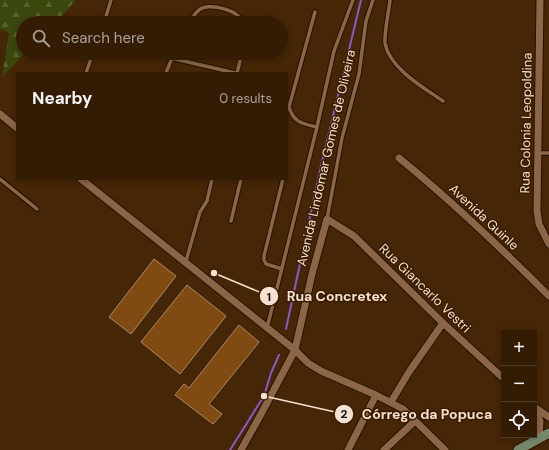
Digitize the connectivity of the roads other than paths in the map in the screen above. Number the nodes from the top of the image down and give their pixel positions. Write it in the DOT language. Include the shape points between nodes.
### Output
graph roads {
  1 [pos="111,0"];
  2 [pos="353,0"];
  3 [pos="373,0"];
  4 [pos="390,0"];
  5 [pos="540,0"];
  6 [pos="315,12"];
  7 [pos="106,16"];
  8 [pos="194,16"];
  9 [pos="238,16"];
  10 [pos="91,60"];
  11 [pos="170,60"];
  12 [pos="180,60"];
  13 [pos="240,60"];
  14 [pos="86,72"];
  15 [pos="166,72"];
  16 [pos="232,72"];
  17 [pos="236,72"];
  18 [pos="443,101"];
  19 [pos="0,114"];
  20 [pos="16,127"];
  21 [pos="317,127"];
  22 [pos="538,153"];
  23 [pos="549,153"];
  24 [pos="400,158"];
  25 [pos="0,179"];
  26 [pos="212,180"];
  27 [pos="241,180"];
  28 [pos="283,180"];
  29 [pos="88,181"];
  30 [pos="37,209"];
  31 [pos="327,219"];
  32 [pos="231,220"];
  33 [pos="549,244"];
  34 [pos="186,261"];
  35 [pos="282,270"];
  36 [pos="549,296"];
  37 [pos="443,323"];
  38 [pos="267,328"];
  39 [pos="295,350"];
  40 [pos="501,376"];
  41 [pos="376,395"];
  42 [pos="391,402"];
  43 [pos="537,409"];
  44 [pos="537,414"];
  45 [pos="549,417"];
  46 [pos="415,421"];
  47 [pos="549,433"];
  48 [pos="539,438"];
  49 [pos="241,450"];
  50 [pos="348,450"];
  51 [pos="384,450"];
  52 [pos="445,450"];
  53 [pos="518,450"];
  1 -- 7 [label="lane"];
  2 -- 21 [label="lane" via="334,51"];
  3 -- 31 [label="lane, Avenida Lindomar Gomes de Oliveira" via="366,21 360,74 342,138"];
  4 -- 18 [label="lane" via="385,42 388,55 420,85"];
  5 -- 22 [label="street, Rua Colonia Leopoldina"];
  6 -- 21 [label="lane" via="289,106 298,122"];
  8 -- 9 [label="lane" via="199,10 210,7 233,12"];
  10 -- 14 [label="lane"];
  11 -- 15 [label="lane"];
  12 -- 16 [label="lane"];
  13 -- 17 [label="lane"];
  19 -- 20 [label="street"];
  21 -- 35 [label="lane"];
  22 -- 23 [label="lane"];
  22 -- 33 [label="street, Rua Colonia Leopoldina" via="538,218"];
  24 -- 36 [label="street, Avenida Guinle" via="505,252"];
  25 -- 30 [label="lane"];
  26 -- 34 [label="lane"];
  27 -- 32 [label="lane"];
  28 -- 35 [label="lane" via="264,256 266,264"];
  29 -- 34 [label="street"];
  31 -- 37 [label="street, Rua Giancarlo Vestri" via="354,236"];
  31 -- 39 [label="street, Avenida Lindomar Gomes de Oliveira"];
  34 -- 38 [label="street"];
  35 -- 38 [label="lane"];
  37 -- 40 [label="street, Rua Giancarlo Vestri"];
  37 -- 42 [label="street"];
  38 -- 39 [label="street"];
  39 -- 41 [label="street" via="321,371"];
  39 -- 49 [label="street, Avenida Lindomar Gomes de Oliveira"];
  41 -- 42 [label="street"];
  41 -- 50 [label="street"];
  42 -- 46 [label="street"];
  43 -- 45 [label="street"];
  44 -- 48 [label="street" via="540,421"];
  46 -- 51 [label="street"];
  46 -- 52 [label="street"];
  47 -- 48 [label="main road"];
  48 -- 53 [label="main road"];
}
